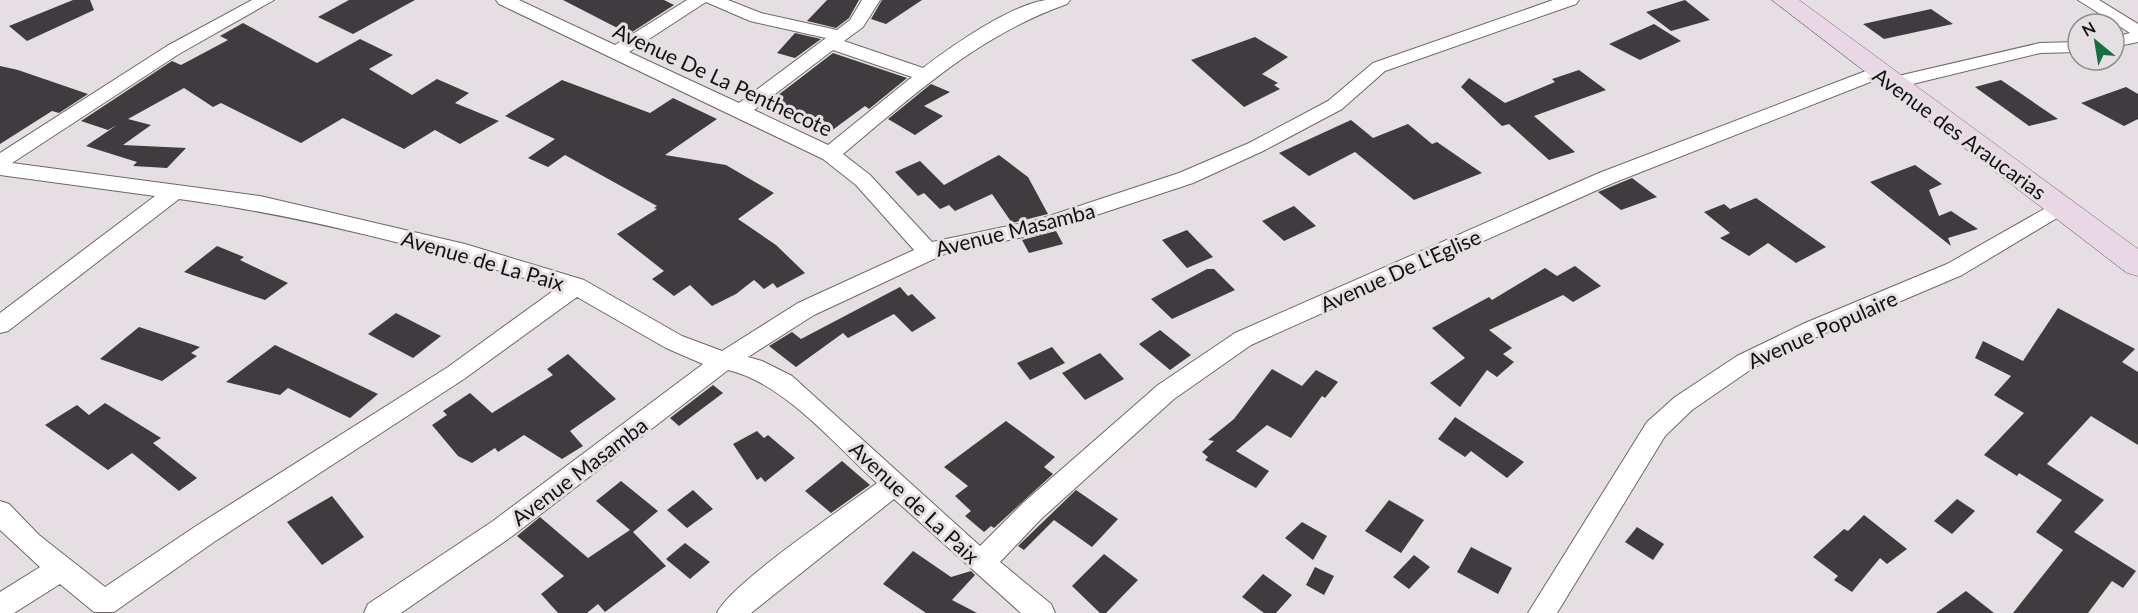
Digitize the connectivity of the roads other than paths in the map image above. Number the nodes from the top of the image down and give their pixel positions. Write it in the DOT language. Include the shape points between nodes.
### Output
graph roads {
  1 [pos="266,0"];
  2 [pos="505,0"];
  3 [pos="699,0"];
  4 [pos="713,0"];
  5 [pos="871,0"];
  6 [pos="1060,0"];
  7 [pos="1570,0"];
  8 [pos="1784,0"];
  9 [pos="2087,0"];
  10 [pos="2138,31"];
  11 [pos="835,39"];
  12 [pos="2066,47"];
  13 [pos="615,53"];
  14 [pos="927,76"];
  15 [pos="1884,78"];
  16 [pos="741,111"];
  17 [pos="830,154"];
  18 [pos="0,162"];
  19 [pos="0,168"];
  20 [pos="174,192"];
  21 [pos="2060,207"];
  22 [pos="928,251"];
  23 [pos="2138,265"];
  24 [pos="576,286"];
  25 [pos="0,325"];
  26 [pos="724,360"];
  27 [pos="895,484"];
  28 [pos="0,512"];
  29 [pos="981,563"];
  30 [pos="61,569"];
  31 [pos="0,607"];
  32 [pos="110,608"];
  33 [pos="378,613"];
  34 [pos="731,613"];
  35 [pos="1041,613"];
  36 [pos="1542,613"];
  1 -- 18 [label="street" via="173,50"];
  2 -- 13 [label="street, Avenue De La Penthecote"];
  3 -- 13 [label="street"];
  4 -- 11 [label="street" via="756,17"];
  5 -- 11 [label="street" via="857,23"];
  6 -- 14 [label="street" via="997,25"];
  7 -- 22 [label="street, Avenue Masamba" via="1400,58 1379,68 1335,105 1186,178 1039,227 962,240"];
  8 -- 15 [label="street, Avenue des Araucarias"];
  9 -- 10 [label="street"];
  11 -- 14 [label="street"];
  11 -- 16 [label="street"];
  12 -- 15 [label="street, Avenue De L'Eglise" via="2040,48"];
  13 -- 16 [label="street, Avenue De La Penthecote"];
  14 -- 17 [label="street"];
  15 -- 21 [label="street, Avenue des Araucarias"];
  15 -- 29 [label="street, Avenue De L'Eglise" via="1606,178 1243,339 1166,392 1118,433"];
  16 -- 17 [label="street, Avenue De La Penthecote"];
  17 -- 22 [label="street, Avenue De La Penthecote" via="863,180"];
  19 -- 20 [label="street, Avenue de La Paix"];
  20 -- 24 [label="street, Avenue de La Paix" via="260,203 465,252"];
  20 -- 25 [label="street"];
  21 -- 23 [label="street, Avenue des Araucarias"];
  21 -- 36 [label="street, Avenue Populaire" via="2017,236 1947,274 1796,336 1680,404 1656,429"];
  22 -- 26 [label="street, Avenue Masamba" via="806,309"];
  24 -- 26 [label="street, Avenue de La Paix" via="674,342"];
  24 -- 32 [label="street" via="456,373 205,534"];
  26 -- 27 [label="street, Avenue de La Paix" via="754,367 784,383"];
  26 -- 33 [label="street, Avenue Masamba" via="502,529"];
  27 -- 29 [label="street, Avenue de La Paix"];
  27 -- 34 [label="street"];
  28 -- 30 [label="street"];
  29 -- 35 [label="street, Avenue de La Paix"];
  30 -- 31 [label="street"];
  30 -- 32 [label="street"];
}
